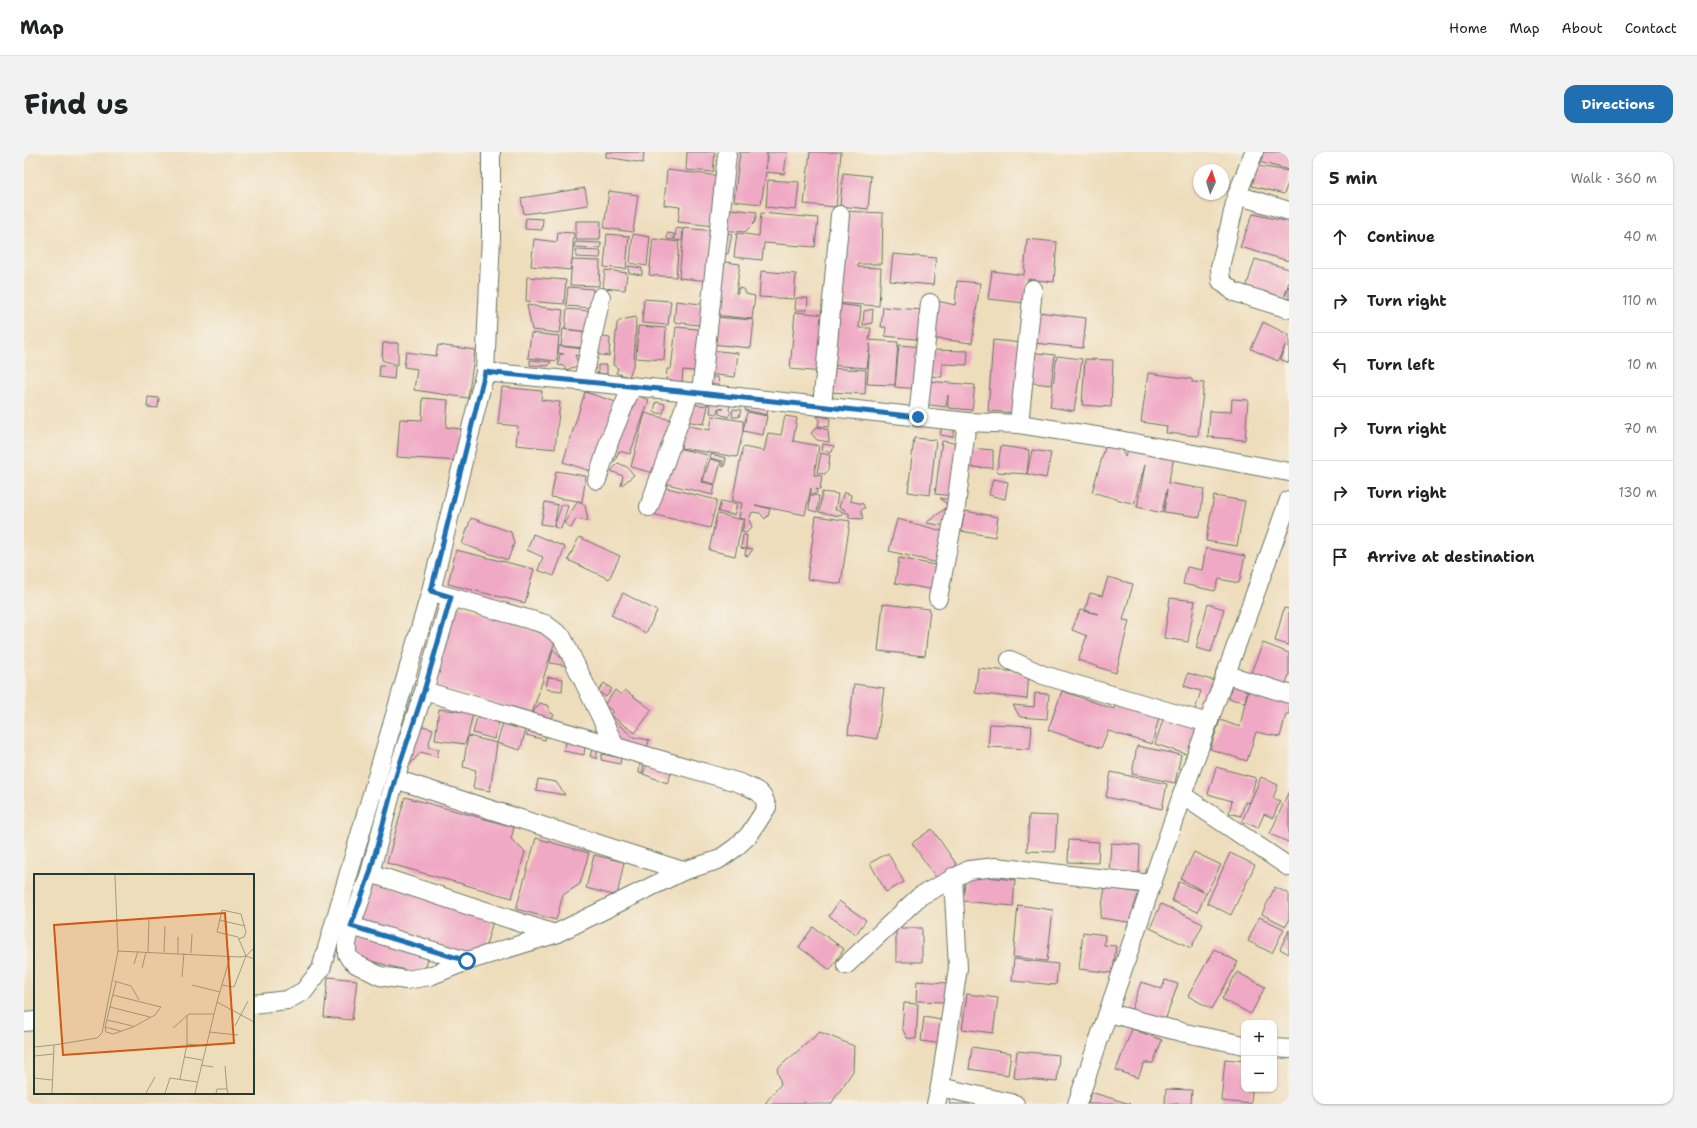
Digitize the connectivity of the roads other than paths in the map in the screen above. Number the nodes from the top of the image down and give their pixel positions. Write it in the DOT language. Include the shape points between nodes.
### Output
graph roads {
  1 [pos="491,152"];
  2 [pos="1254,152"];
  3 [pos="727,155"];
  4 [pos="1237,195"];
  5 [pos="1289,211"];
  6 [pos="840,215"];
  7 [pos="1033,289"];
  8 [pos="601,297"];
  9 [pos="930,303"];
  10 [pos="1289,309"];
  11 [pos="485,372"];
  12 [pos="583,381"];
  13 [pos="632,386"];
  14 [pos="696,392"];
  15 [pos="822,406"];
  16 [pos="918,417"];
  17 [pos="967,422"];
  18 [pos="1019,424"];
  19 [pos="1289,472"];
  20 [pos="597,480"];
  21 [pos="1289,500"];
  22 [pos="649,507"];
  23 [pos="431,591"];
  24 [pos="451,597"];
  25 [pos="938,598"];
  26 [pos="1010,660"];
  27 [pos="1225,674"];
  28 [pos="424,691"];
  29 [pos="1289,694"];
  30 [pos="1208,723"];
  31 [pos="615,746"];
  32 [pos="395,779"];
  33 [pos="1182,795"];
  34 [pos="1289,867"];
  35 [pos="683,872"];
  36 [pos="370,873"];
  37 [pos="953,878"];
  38 [pos="1152,884"];
  39 [pos="351,926"];
  40 [pos="555,934"];
  41 [pos="467,961"];
  42 [pos="846,965"];
  43 [pos="254,1004"];
  44 [pos="1109,1013"];
  45 [pos="34,1021"];
  46 [pos="24,1022"];
  47 [pos="1241,1044"];
  48 [pos="1277,1048"];
  49 [pos="1289,1049"];
  50 [pos="938,1095"];
  51 [pos="1015,1104"];
  52 [pos="1077,1104"];
  1 -- 11 [label="street" via="491,237"];
  2 -- 4 [label="street"];
  3 -- 14 [label="street"];
  4 -- 5 [label="street"];
  4 -- 10 [label="street" via="1220,267 1221,281 1234,292"];
  6 -- 15 [label="street"];
  7 -- 18 [label="street"];
  8 -- 12 [label="street"];
  9 -- 16 [label="street"];
  11 -- 12 [label="street"];
  11 -- 23 [label="street"];
  12 -- 13 [label="street"];
  13 -- 14 [label="street"];
  13 -- 20 [label="street" via="610,439"];
  14 -- 15 [label="street"];
  14 -- 22 [label="street"];
  15 -- 16 [label="street"];
  16 -- 17 [label="street"];
  17 -- 18 [label="street"];
  17 -- 25 [label="street" via="956,506"];
  18 -- 19 [label="street"];
  21 -- 27 [label="street"];
  23 -- 24 [label="street"];
  23 -- 43 [label="street" via="321,969 304,991 287,1000"];
  24 -- 28 [label="street"];
  24 -- 31 [label="street" via="545,624 562,637"];
  26 -- 30 [label="street" via="1043,675"];
  27 -- 29 [label="street"];
  27 -- 30 [label="street"];
  28 -- 31 [label="street"];
  28 -- 32 [label="street"];
  30 -- 33 [label="street"];
  31 -- 35 [label="street" via="740,783 764,796 767,807 749,835 718,860"];
  32 -- 35 [label="street"];
  32 -- 36 [label="street"];
  33 -- 34 [label="street"];
  33 -- 38 [label="street"];
  35 -- 40 [label="street"];
  36 -- 39 [label="street"];
  36 -- 40 [label="street"];
  37 -- 38 [label="street" via="969,870 996,867"];
  37 -- 42 [label="street" via="920,896"];
  37 -- 50 [label="street" via="958,968"];
  38 -- 44 [label="street"];
  39 -- 41 [label="street"];
  39 -- 41 [label="street" via="347,944 350,959 380,976 406,980 430,976"];
  40 -- 41 [label="street"];
  44 -- 47 [label="street"];
  44 -- 52 [label="street"];
  45 -- 46 [label="street"];
  48 -- 49 [label="street"];
  50 -- 51 [label="street"];
}
